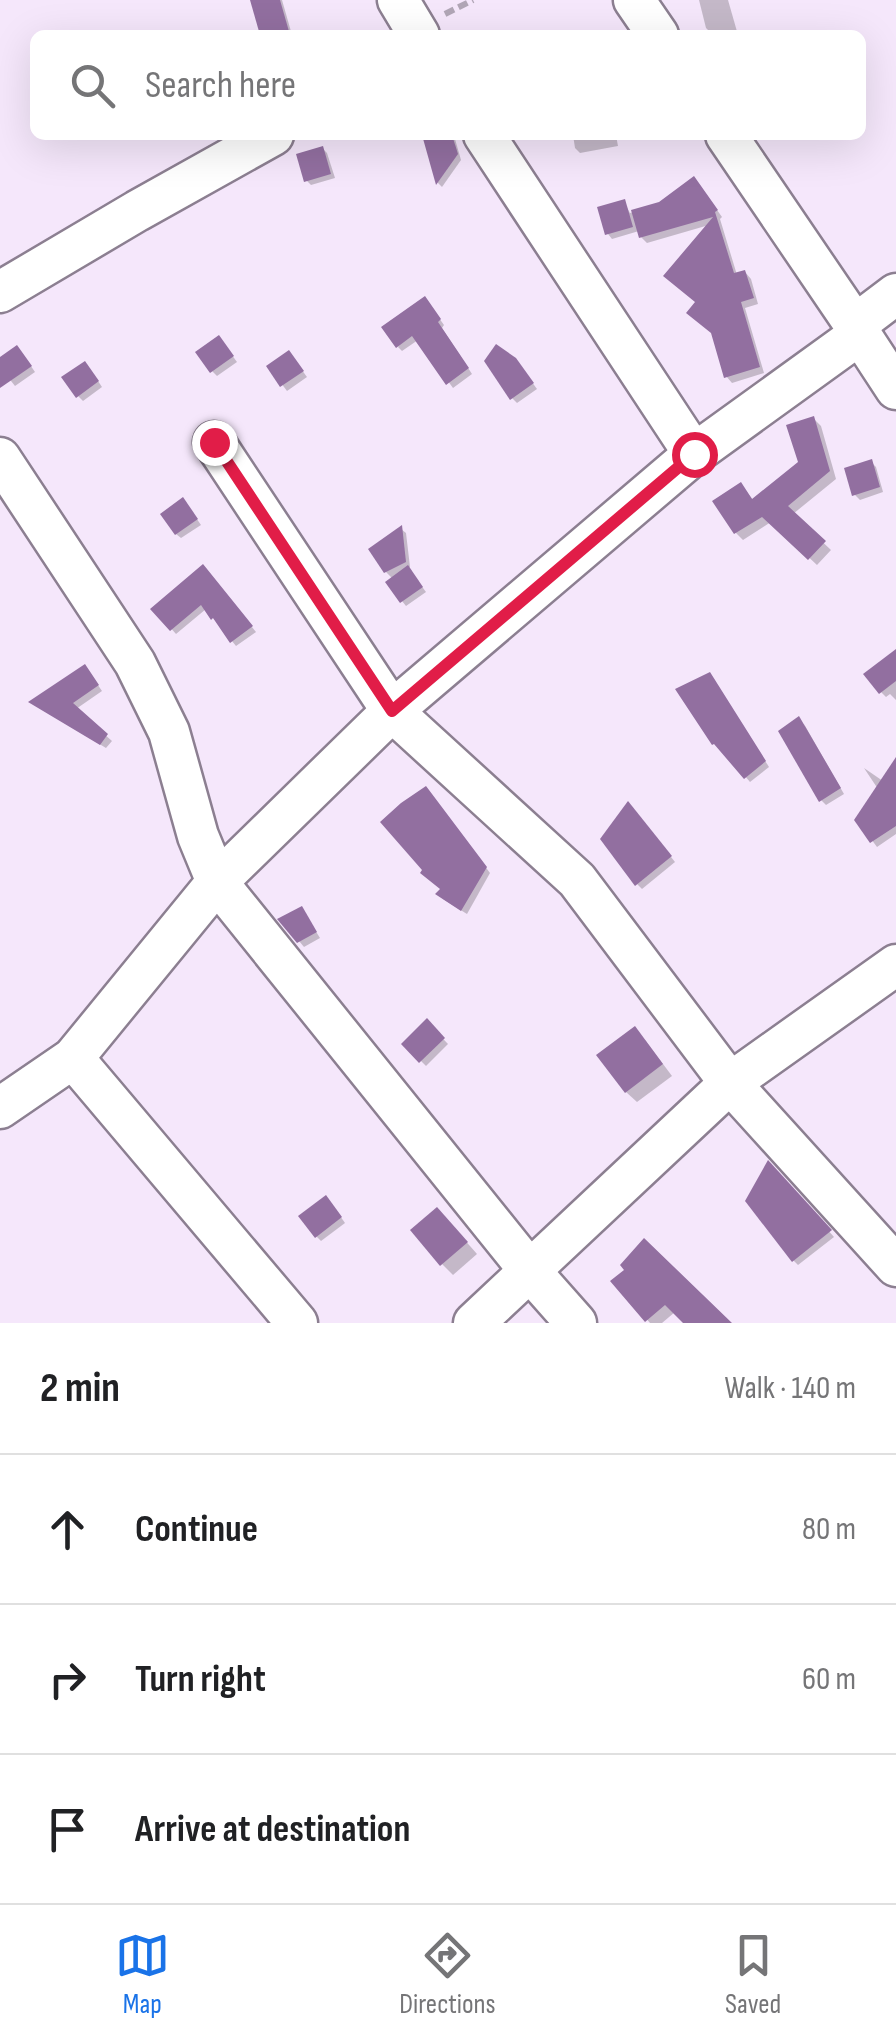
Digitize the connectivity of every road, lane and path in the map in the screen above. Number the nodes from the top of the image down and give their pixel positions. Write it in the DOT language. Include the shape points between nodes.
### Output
graph roads {
  1 [pos="398,0"];
  2 [pos="634,0"];
  3 [pos="416,30"];
  4 [pos="655,30"];
  5 [pos="265,140"];
  6 [pos="487,140"];
  7 [pos="729,140"];
  8 [pos="0,292"];
  9 [pos="896,294"];
  10 [pos="858,330"];
  11 [pos="896,389"];
  12 [pos="214,442"];
  13 [pos="694,454"];
  14 [pos="0,458"];
  15 [pos="392,711"];
  16 [pos="217,882"];
  17 [pos="896,964"];
  18 [pos="73,1058"];
  19 [pos="730,1083"];
  20 [pos="0,1108"];
  21 [pos="896,1266"];
  22 [pos="530,1271"];
  23 [pos="297,1323"];
  24 [pos="474,1323"];
  25 [pos="576,1323"];
  1 -- 3 [label="street"];
  2 -- 4 [label="street"];
  5 -- 8 [label="street"];
  6 -- 13 [label="street"];
  7 -- 10 [label="street"];
  9 -- 10 [label="street"];
  10 -- 11 [label="street"];
  10 -- 13 [label="street"];
  12 -- 15 [label="street"];
  13 -- 15 [label="street"];
  14 -- 16 [label="street" via="136,663 168,732"];
  15 -- 16 [label="street"];
  15 -- 19 [label="street" via="577,880"];
  16 -- 18 [label="street"];
  16 -- 22 [label="street"];
  17 -- 19 [label="street"];
  18 -- 20 [label="street"];
  18 -- 23 [label="street"];
  19 -- 21 [label="street"];
  19 -- 22 [label="street"];
  22 -- 24 [label="street"];
  22 -- 25 [label="street"];
}
